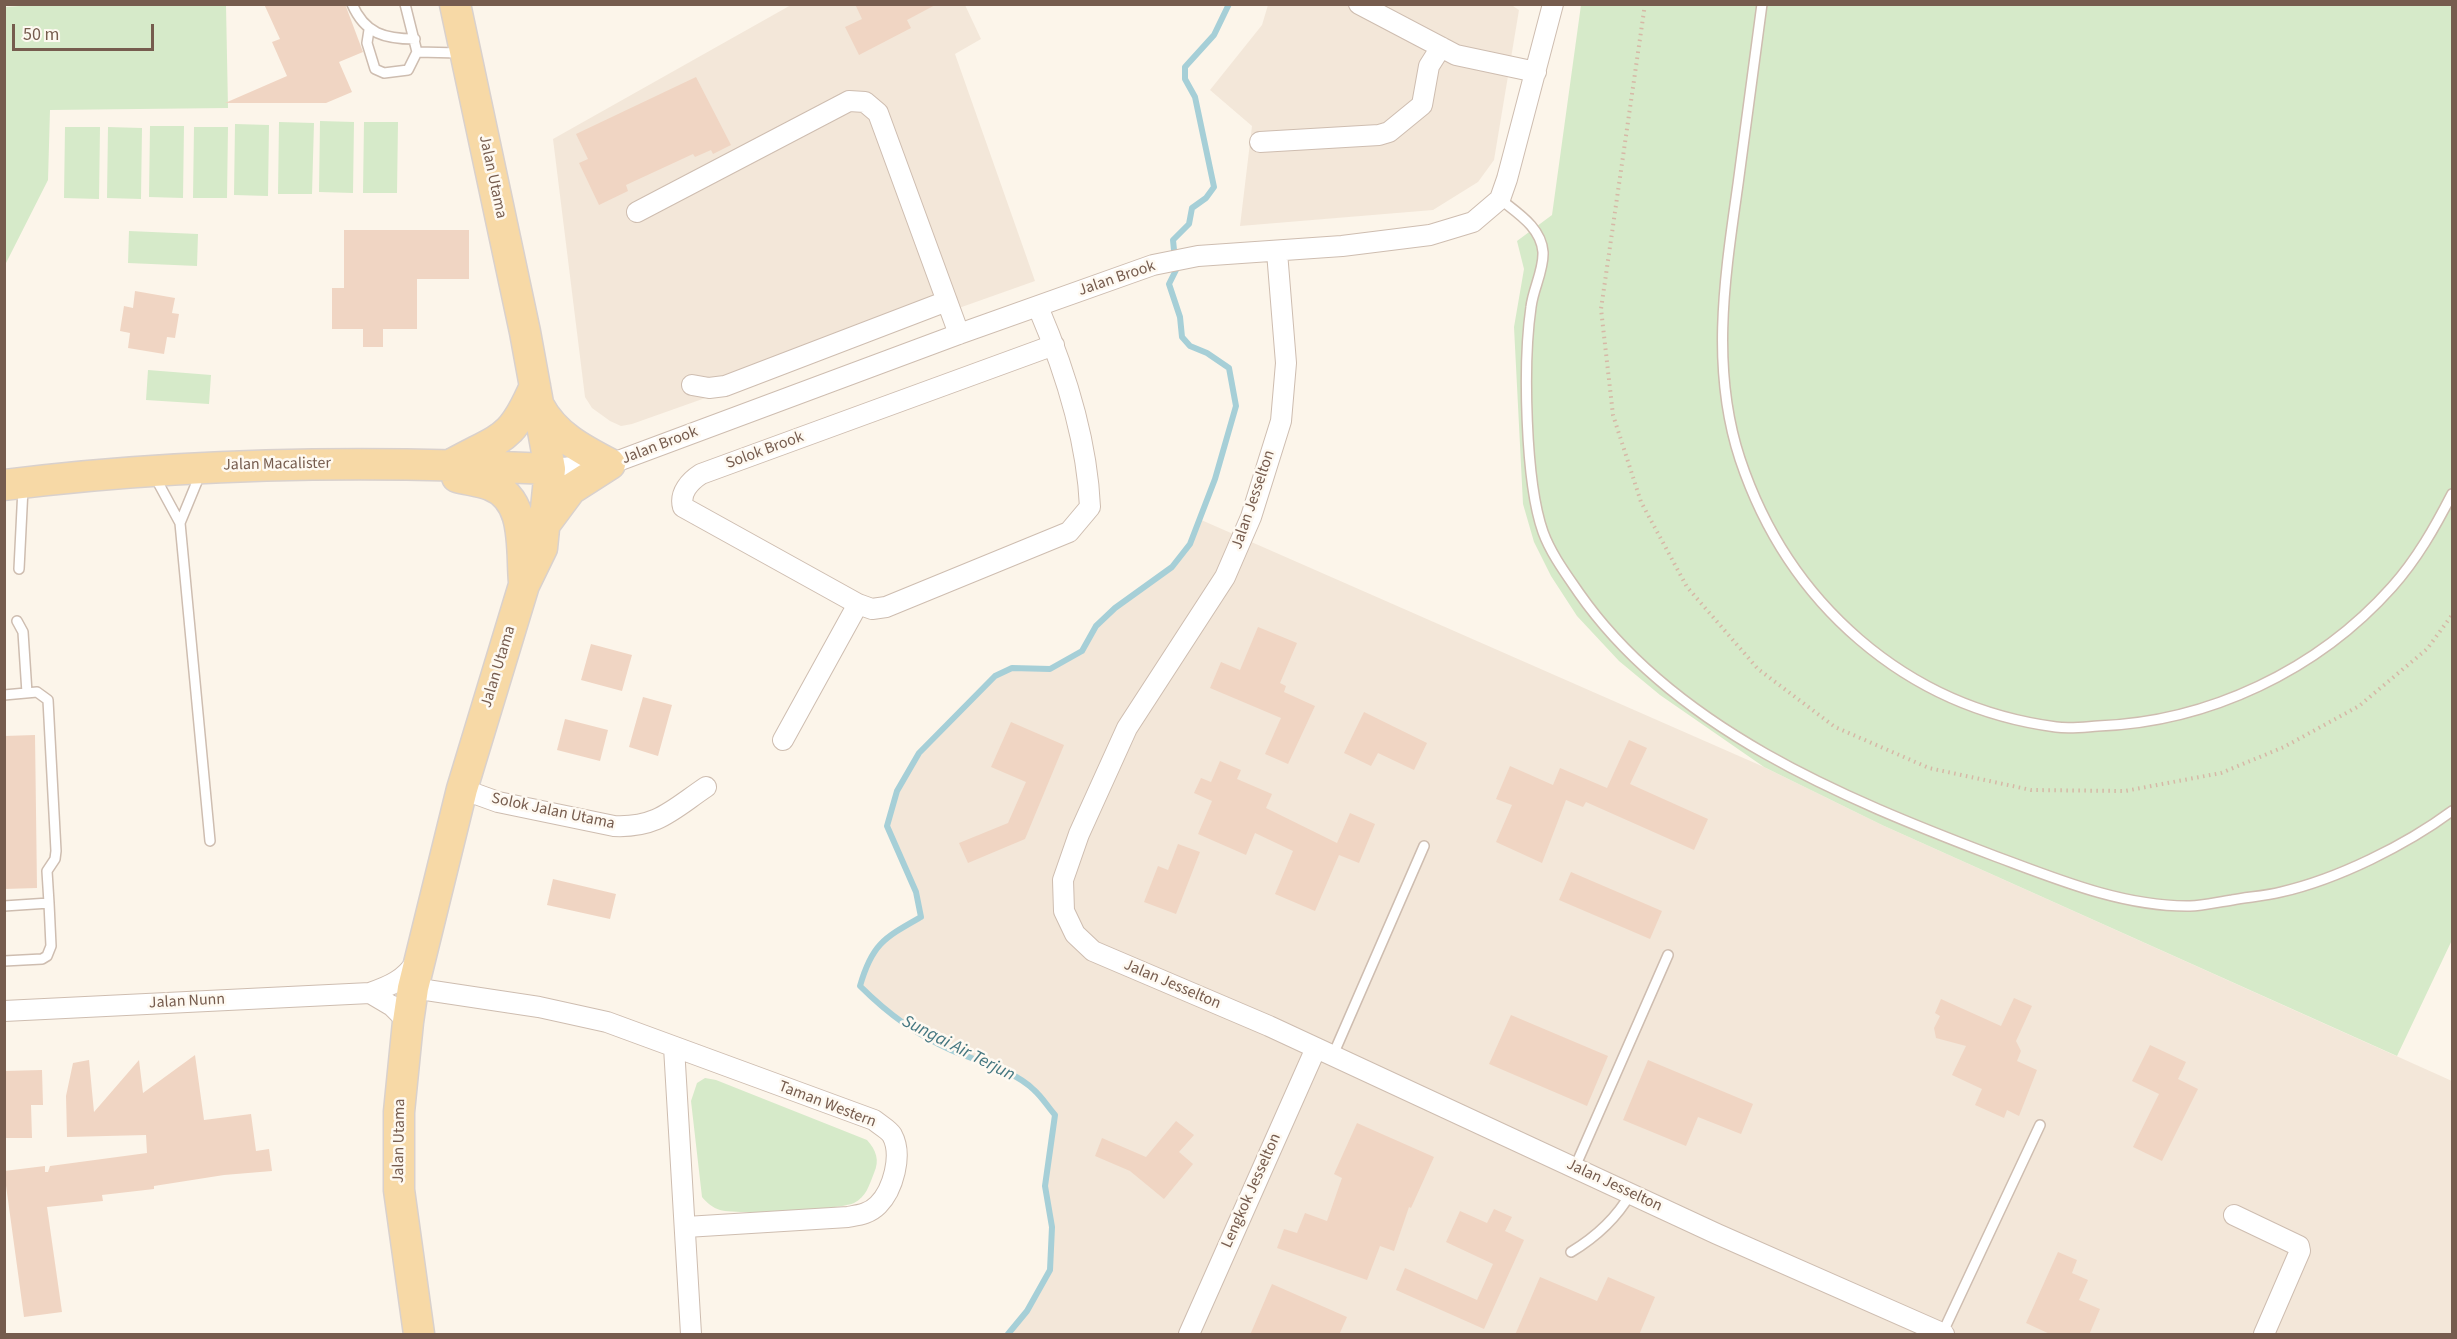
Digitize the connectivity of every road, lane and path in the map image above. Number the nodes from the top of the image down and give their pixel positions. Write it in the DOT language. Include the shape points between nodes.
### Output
graph roads {
  1 [pos="352,4"];
  2 [pos="405,4"];
  3 [pos="456,4"];
  4 [pos="1359,4"];
  5 [pos="1553,4"];
  6 [pos="1645,4"];
  7 [pos="1762,4"];
  8 [pos="369,30"];
  9 [pos="415,39"];
  10 [pos="1442,47"];
  11 [pos="417,52"];
  12 [pos="464,53"];
  13 [pos="1536,72"];
  14 [pos="1260,142"];
  15 [pos="1500,199"];
  16 [pos="637,212"];
  17 [pos="1277,252"];
  18 [pos="947,301"];
  19 [pos="1038,307"];
  20 [pos="958,334"];
  21 [pos="1054,345"];
  22 [pos="692,385"];
  23 [pos="537,396"];
  24 [pos="409,464"];
  25 [pos="452,464"];
  26 [pos="610,464"];
  27 [pos="203,467"];
  28 [pos="550,470"];
  29 [pos="152,472"];
  30 [pos="14,483"];
  31 [pos="2452,494"];
  32 [pos="180,523"];
  33 [pos="545,524"];
  34 [pos="19,569"];
  35 [pos="524,585"];
  36 [pos="858,604"];
  37 [pos="2452,615"];
  38 [pos="17,621"];
  39 [pos="27,693"];
  40 [pos="4,695"];
  41 [pos="783,740"];
  42 [pos="706,787"];
  43 [pos="462,789"];
  44 [pos="2452,811"];
  45 [pos="210,841"];
  46 [pos="1425,846"];
  47 [pos="49,903"];
  48 [pos="4,906"];
  49 [pos="1668,955"];
  50 [pos="421,956"];
  51 [pos="4,961"];
  52 [pos="413,988"];
  53 [pos="370,993"];
  54 [pos="4,1011"];
  55 [pos="408,1022"];
  56 [pos="674,1047"];
  57 [pos="1324,1052"];
  58 [pos="2040,1125"];
  59 [pos="1575,1167"];
  60 [pos="1631,1193"];
  61 [pos="2234,1215"];
  62 [pos="686,1227"];
  63 [pos="1571,1252"];
  64 [pos="1943,1334"];
  65 [pos="419,1335"];
  66 [pos="691,1335"];
  67 [pos="1189,1335"];
  68 [pos="2264,1335"];
  1 -- 8 [label="lane"];
  2 -- 9 [label="lane"];
  3 -- 12 [label="main road, Jalan Utama"];
  4 -- 10 [label="street"];
  5 -- 13 [label="street"];
  6 -- 37 [label="path" via="1601,309 1613,415 1641,502 1687,587 1758,669 1835,727 1929,768 2031,790 2125,791 2221,773 2284,747 2359,706 2427,649"];
  7 -- 31 [label="lane" via="1720,334 1730,424 1756,501 1777,542 1811,591 1854,637 1893,667 1940,694 1996,715 2060,728 2123,725 2185,714 2239,696 2289,671 2344,633 2392,587 2429,538"];
  8 -- 9 [label="lane" via="389,39"];
  8 -- 11 [label="lane" via="367,43 379,72 404,72"];
  9 -- 11 [label="lane"];
  10 -- 13 [label="street" via="1484,63"];
  10 -- 14 [label="street" via="1429,66 1422,105 1389,132"];
  11 -- 12 [label="lane"];
  12 -- 23 [label="main road, Jalan Utama"];
  13 -- 15 [label="street"];
  15 -- 17 [label="street, Jalan Brook" via="1473,222 1430,235"];
  15 -- 44 [label="lane" via="1535,228 1543,252 1531,307 1528,393 1529,451 1544,533 1557,561 1603,625 1635,659 1716,722 1771,756 1895,818 2038,872 2133,901 2190,906 2282,892 2415,838"];
  16 -- 18 [label="street" via="849,101 865,102 878,113"];
  17 -- 19 [label="street, Jalan Brook" via="1198,256 1153,265"];
  17 -- 57 [label="street, Jalan Jesselton" via="1286,363 1281,421 1254,506 1225,578 1127,728 1078,834 1063,880 1064,911 1075,934 1093,951"];
  18 -- 20 [label="street"];
  18 -- 22 [label="street" via="725,386"];
  19 -- 20 [label="street, Jalan Brook"];
  19 -- 21 [label="street, Solok Brook"];
  20 -- 26 [label="street, Jalan Brook"];
  21 -- 36 [label="street, Solok Brook" via="1084,451 1090,507 1069,532 886,607 872,609"];
  21 -- 36 [label="street, Solok Brook" via="701,474 687,486 681,501 687,511"];
  23 -- 25 [label="main road" via="502,438"];
  23 -- 26 [label="main road" via="545,418 570,441"];
  23 -- 28 [label="main road, Jalan Utama"];
  24 -- 25 [label="main road, Jalan Macalister"];
  24 -- 27 [label="main road, Jalan Macalister"];
  24 -- 35 [label="main road" via="489,484 511,499 521,532"];
  25 -- 28 [label="main road, Jalan Macalister"];
  26 -- 28 [label="street, Jalan Brook"];
  26 -- 33 [label="main road" via="571,489"];
  27 -- 29 [label="main road, Jalan Macalister"];
  27 -- 32 [label="lane"];
  28 -- 33 [label="main road, Jalan Utama"];
  29 -- 30 [label="main road, Jalan Macalister"];
  29 -- 32 [label="lane"];
  30 -- 34 [label="lane"];
  32 -- 45 [label="lane"];
  33 -- 35 [label="main road, Jalan Utama" via="542,548"];
  35 -- 43 [label="main road, Jalan Utama"];
  36 -- 41 [label="street"];
  38 -- 39 [label="lane" via="23,632"];
  39 -- 40 [label="lane"];
  39 -- 47 [label="lane" via="42,693 48,700 56,850 47,872"];
  42 -- 43 [label="street, Solok Jalan Utama" via="654,822 630,827 498,802"];
  43 -- 50 [label="main road, Jalan Utama"];
  46 -- 57 [label="lane"];
  47 -- 48 [label="lane"];
  47 -- 51 [label="lane" via="48,956"];
  49 -- 59 [label="lane"];
  50 -- 52 [label="main road, Jalan Utama"];
  50 -- 53 [label="street, Jalan Nunn" via="394,985"];
  52 -- 55 [label="main road, Jalan Utama"];
  52 -- 56 [label="street, Taman Western" via="551,1009 607,1022"];
  53 -- 54 [label="street, Jalan Nunn"];
  53 -- 55 [label="street" via="392,1006"];
  55 -- 65 [label="main road, Jalan Utama" via="399,1112 399,1190"];
  56 -- 62 [label="street"];
  56 -- 62 [label="street, Taman Western" via="874,1120 892,1135 897,1154 887,1191 866,1214"];
  57 -- 59 [label="street, Jalan Jesselton"];
  57 -- 67 [label="street, Lengkok Jesselton"];
  58 -- 64 [label="lane"];
  59 -- 60 [label="street, Jalan Jesselton"];
  60 -- 63 [label="lane" via="1620,1212 1592,1240"];
  60 -- 64 [label="street, Jalan Jesselton"];
  61 -- 68 [label="street" via="2299,1246"];
  62 -- 66 [label="street"];
}
